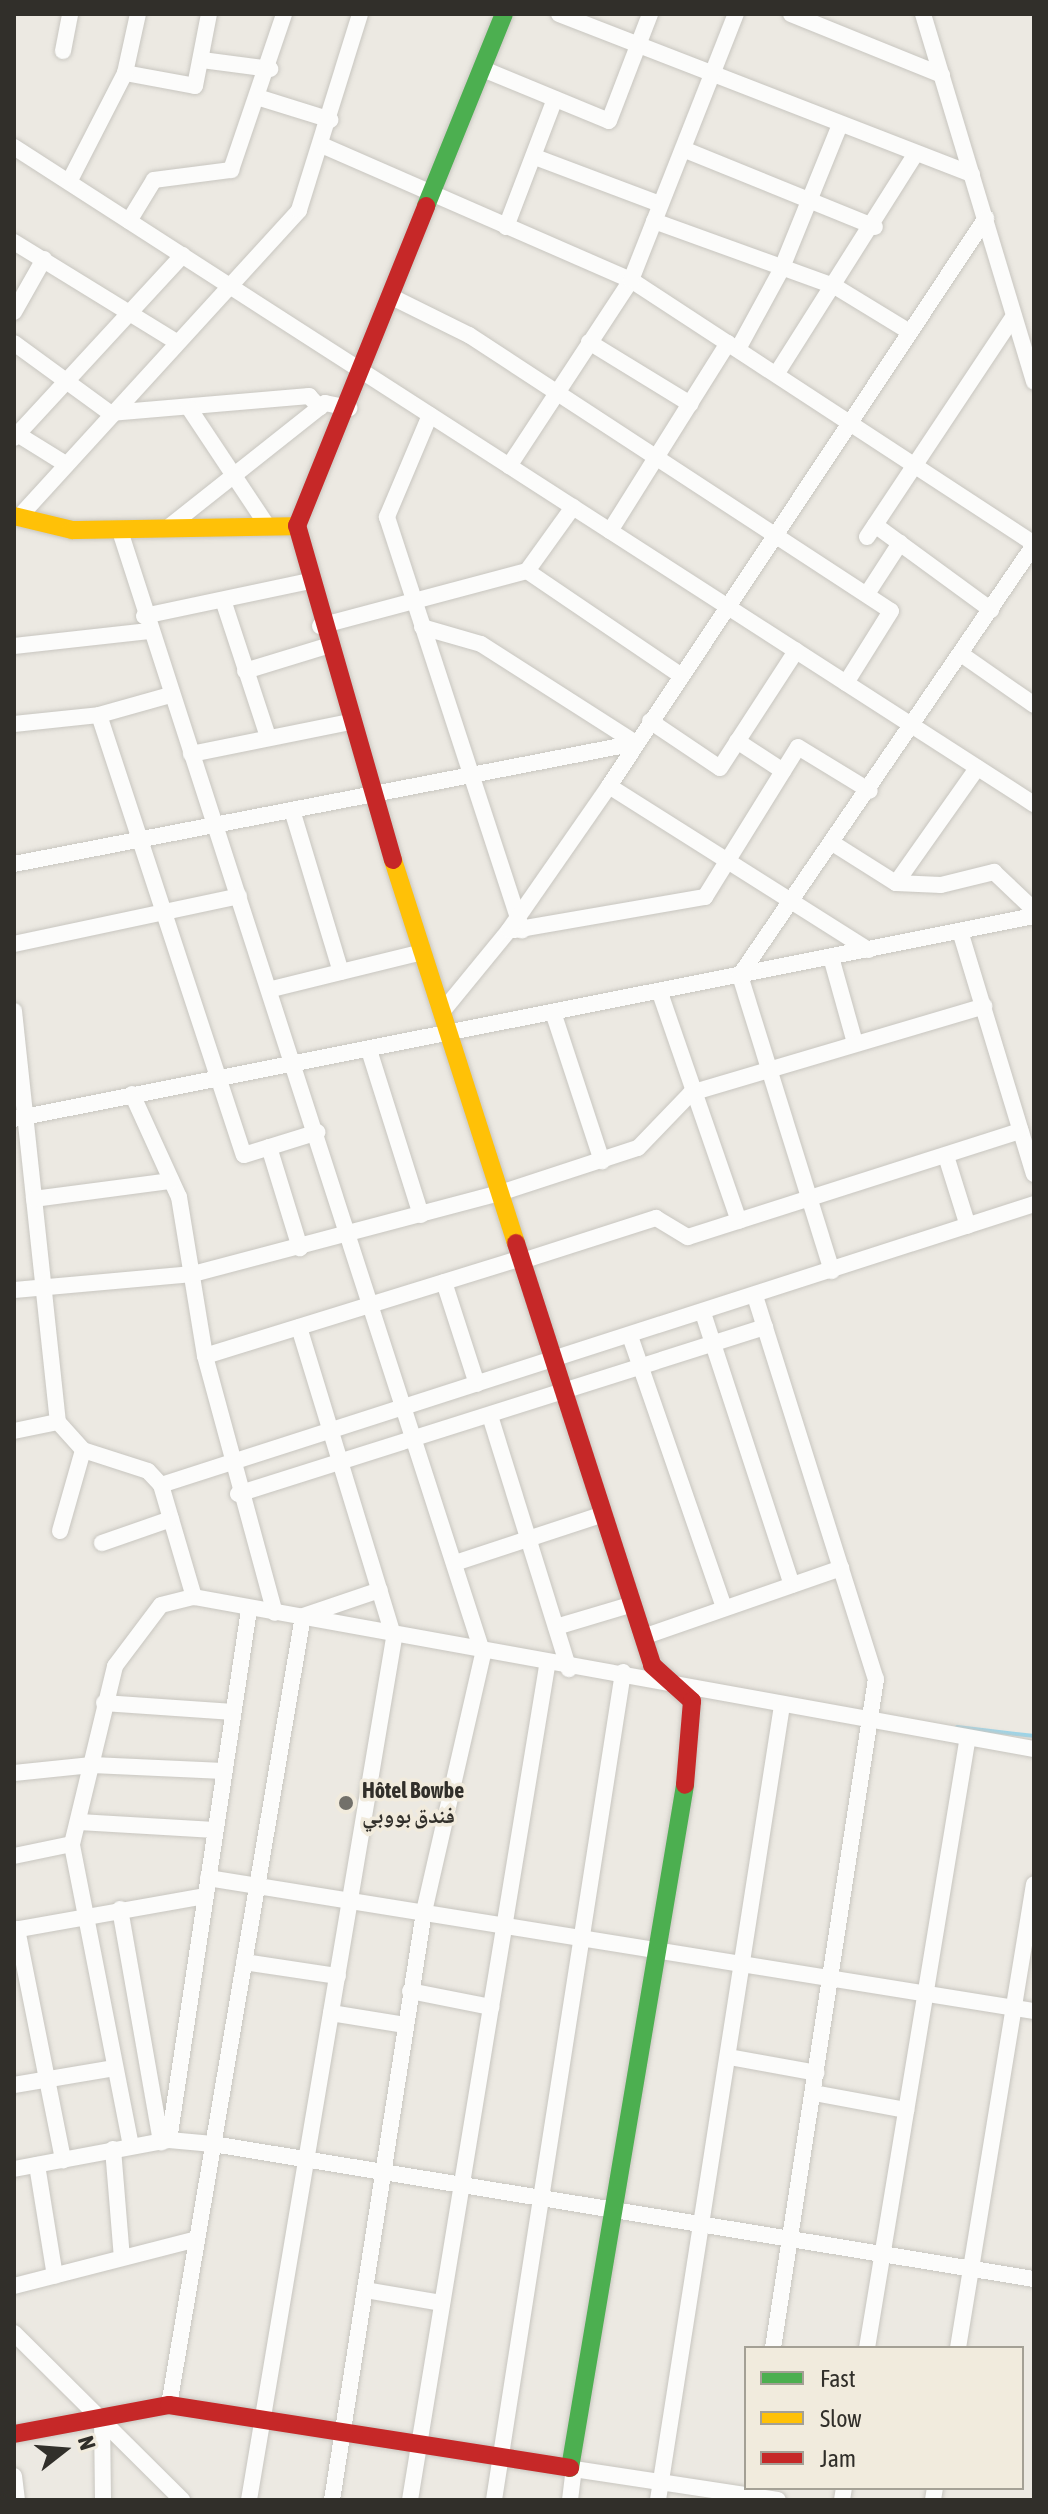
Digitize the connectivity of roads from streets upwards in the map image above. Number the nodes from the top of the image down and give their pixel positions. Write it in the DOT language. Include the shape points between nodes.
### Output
graph roads {
  1 [pos="70,14"];
  2 [pos="138,14"];
  3 [pos="209,14"];
  4 [pos="284,14"];
  5 [pos="360,14"];
  6 [pos="504,14"];
  7 [pos="559,14"];
  8 [pos="650,14"];
  9 [pos="736,14"];
  10 [pos="791,14"];
  11 [pos="923,14"];
  12 [pos="638,45"];
  13 [pos="63,51"];
  14 [pos="202,60"];
  15 [pos="270,69"];
  16 [pos="483,69"];
  17 [pos="125,73"];
  18 [pos="711,74"];
  19 [pos="942,75"];
  20 [pos="257,97"];
  21 [pos="555,99"];
  22 [pos="331,120"];
  23 [pos="840,125"];
  24 [pos="324,146"];
  25 [pos="14,147"];
  26 [pos="683,149"];
  27 [pos="915,155"];
  28 [pos="535,157"];
  29 [pos="972,174"];
  30 [pos="69,182"];
  31 [pos="433,198"];
  32 [pos="809,200"];
  33 [pos="657,212"];
  34 [pos="986,218"];
  35 [pos="129,221"];
  36 [pos="506,227"];
  37 [pos="875,227"];
  38 [pos="14,242"];
  39 [pos="183,255"];
  40 [pos="44,259"];
  41 [pos="781,270"];
  42 [pos="631,280"];
  43 [pos="226,283"];
  44 [pos="836,287"];
  45 [pos="394,298"];
  46 [pos="14,312"];
  47 [pos="131,313"];
  48 [pos="1014,316"];
  49 [pos="908,331"];
  50 [pos="173,340"];
  51 [pos="589,342"];
  52 [pos="14,343"];
  53 [pos="733,346"];
  54 [pos="365,373"];
  55 [pos="777,373"];
  56 [pos="69,380"];
  57 [pos="1034,382"];
  58 [pos="557,392"];
  59 [pos="690,404"];
  60 [pos="189,408"];
  61 [pos="320,408"];
  62 [pos="349,408"];
  63 [pos="110,413"];
  64 [pos="430,415"];
  65 [pos="849,418"];
  66 [pos="15,435"];
  67 [pos="655,460"];
  68 [pos="917,462"];
  69 [pos="64,463"];
  70 [pos="509,466"];
  71 [pos="234,477"];
  72 [pos="573,507"];
  73 [pos="17,516"];
  74 [pos="266,524"];
  75 [pos="170,526"];
  76 [pos="297,526"];
  77 [pos="120,531"];
  78 [pos="610,531"];
  79 [pos="772,535"];
  80 [pos="900,543"];
  81 [pos="1034,544"];
  82 [pos="527,571"];
  83 [pos="310,581"];
  84 [pos="867,594"];
  85 [pos="223,600"];
  86 [pos="414,602"];
  87 [pos="727,606"];
  88 [pos="991,610"];
  89 [pos="147,624"];
  90 [pos="320,626"];
  91 [pos="422,627"];
  92 [pos="14,646"];
  93 [pos="327,646"];
  94 [pos="796,651"];
  95 [pos="961,654"];
  96 [pos="245,671"];
  97 [pos="680,675"];
  98 [pos="846,683"];
  99 [pos="170,695"];
  100 [pos="1034,705"];
  101 [pos="99,715"];
  102 [pos="650,721"];
  103 [pos="349,722"];
  104 [pos="14,724"];
  105 [pos="913,726"];
  106 [pos="268,737"];
  107 [pos="737,741"];
  108 [pos="636,743"];
  109 [pos="191,754"];
  110 [pos="977,768"];
  111 [pos="783,771"];
  112 [pos="472,775"];
  113 [pos="609,786"];
  114 [pos="870,791"];
  115 [pos="373,795"];
  116 [pos="1032,798"];
  117 [pos="292,810"];
  118 [pos="214,825"];
  119 [pos="140,840"];
  120 [pos="834,844"];
  121 [pos="726,861"];
  122 [pos="14,864"];
  123 [pos="896,883"];
  124 [pos="239,896"];
  125 [pos="793,906"];
  126 [pos="1034,910"];
  127 [pos="516,911"];
  128 [pos="166,916"];
  129 [pos="1034,916"];
  130 [pos="516,930"];
  131 [pos="960,931"];
  132 [pos="14,944"];
  133 [pos="868,950"];
  134 [pos="423,952"];
  135 [pos="831,957"];
  136 [pos="341,972"];
  137 [pos="740,975"];
  138 [pos="272,989"];
  139 [pos="660,993"];
  140 [pos="984,1006"];
  141 [pos="14,1011"];
  142 [pos="442,1012"];
  143 [pos="554,1015"];
  144 [pos="450,1037"];
  145 [pos="855,1043"];
  146 [pos="369,1050"];
  147 [pos="297,1063"];
  148 [pos="769,1069"];
  149 [pos="219,1078"];
  150 [pos="691,1093"];
  151 [pos="132,1094"];
  152 [pos="20,1118"];
  153 [pos="1020,1131"];
  154 [pos="318,1132"];
  155 [pos="269,1147"];
  156 [pos="946,1156"];
  157 [pos="602,1161"];
  158 [pos="1034,1174"];
  159 [pos="171,1181"];
  160 [pos="500,1193"];
  161 [pos="34,1199"];
  162 [pos="809,1199"];
  163 [pos="1034,1204"];
  164 [pos="421,1215"];
  165 [pos="739,1221"];
  166 [pos="968,1226"];
  167 [pos="350,1236"];
  168 [pos="300,1248"];
  169 [pos="522,1260"];
  170 [pos="832,1271"];
  171 [pos="193,1274"];
  172 [pos="444,1282"];
  173 [pos="43,1287"];
  174 [pos="14,1290"];
  175 [pos="755,1296"];
  176 [pos="374,1304"];
  177 [pos="703,1313"];
  178 [pos="299,1327"];
  179 [pos="765,1327"];
  180 [pos="630,1336"];
  181 [pos="713,1344"];
  182 [pos="205,1356"];
  183 [pos="554,1360"];
  184 [pos="641,1368"];
  185 [pos="477,1384"];
  186 [pos="565,1394"];
  187 [pos="408,1407"];
  188 [pos="491,1419"];
  189 [pos="58,1422"];
  190 [pos="14,1431"];
  191 [pos="331,1431"];
  192 [pos="418,1441"];
  193 [pos="83,1450"];
  194 [pos="230,1463"];
  195 [pos="341,1464"];
  196 [pos="161,1485"];
  197 [pos="238,1494"];
  198 [pos="604,1514"];
  199 [pos="171,1519"];
  200 [pos="60,1531"];
  201 [pos="528,1538"];
  202 [pos="102,1543"];
  203 [pos="455,1563"];
  204 [pos="841,1568"];
  205 [pos="792,1585"];
  206 [pos="380,1590"];
  207 [pos="194,1597"];
  208 [pos="633,1604"];
  209 [pos="724,1608"];
  210 [pos="249,1610"];
  211 [pos="275,1613"];
  212 [pos="303,1616"];
  213 [pos="556,1627"];
  214 [pos="643,1637"];
  215 [pos="394,1638"];
  216 [pos="483,1654"];
  217 [pos="547,1666"];
  218 [pos="569,1669"];
  219 [pos="623,1672"];
  220 [pos="666,1678"];
  221 [pos="104,1703"];
  222 [pos="782,1705"];
  223 [pos="233,1712"];
  224 [pos="870,1722"];
  225 [pos="967,1742"];
  226 [pos="1034,1749"];
  227 [pos="92,1765"];
  228 [pos="224,1771"];
  229 [pos="14,1773"];
  230 [pos="79,1822"];
  231 [pos="215,1830"];
  232 [pos="72,1844"];
  233 [pos="14,1856"];
  234 [pos="208,1878"];
  235 [pos="1034,1884"];
  236 [pos="257,1886"];
  237 [pos="205,1896"];
  238 [pos="350,1901"];
  239 [pos="120,1909"];
  240 [pos="424,1912"];
  241 [pos="84,1914"];
  242 [pos="505,1924"];
  243 [pos="15,1929"];
  244 [pos="582,1935"];
  245 [pos="658,1950"];
  246 [pos="244,1962"];
  247 [pos="743,1964"];
  248 [pos="338,1976"];
  249 [pos="832,1978"];
  250 [pos="410,1991"];
  251 [pos="926,1992"];
  252 [pos="491,2007"];
  253 [pos="1014,2008"];
  254 [pos="1034,2011"];
  255 [pos="331,2013"];
  256 [pos="405,2025"];
  257 [pos="729,2057"];
  258 [pos="115,2068"];
  259 [pos="817,2073"];
  260 [pos="46,2079"];
  261 [pos="14,2085"];
  262 [pos="814,2093"];
  263 [pos="906,2110"];
  264 [pos="165,2141"];
  265 [pos="213,2144"];
  266 [pos="131,2146"];
  267 [pos="113,2149"];
  268 [pos="303,2157"];
  269 [pos="63,2160"];
  270 [pos="37,2165"];
  271 [pos="14,2169"];
  272 [pos="383,2171"];
  273 [pos="462,2183"];
  274 [pos="542,2195"];
  275 [pos="616,2210"];
  276 [pos="704,2223"];
  277 [pos="790,2238"];
  278 [pos="197,2239"];
  279 [pos="882,2254"];
  280 [pos="122,2258"];
  281 [pos="971,2269"];
  282 [pos="55,2276"];
  283 [pos="1034,2279"];
  284 [pos="14,2286"];
  285 [pos="365,2290"];
  286 [pos="442,2303"];
  287 [pos="17,2339"];
  288 [pos="773,2346"];
  289 [pos="867,2346"];
  290 [pos="958,2346"];
  291 [pos="169,2405"];
  292 [pos="102,2418"];
  293 [pos="261,2419"];
  294 [pos="14,2434"];
  295 [pos="343,2435"];
  296 [pos="418,2446"];
  297 [pos="501,2458"];
  298 [pos="574,2469"];
  299 [pos="14,2476"];
  300 [pos="661,2482"];
  301 [pos="749,2494"];
  302 [pos="181,2499"];
  303 [pos="17,2500"];
  304 [pos="103,2500"];
  305 [pos="249,2500"];
  306 [pos="332,2500"];
  307 [pos="410,2500"];
  308 [pos="494,2500"];
  309 [pos="570,2500"];
  310 [pos="658,2500"];
  311 [pos="778,2500"];
  1 -- 13 [label="street"];
  2 -- 17 [label="street"];
  3 -- 14 [label="street"];
  4 -- 15 [label="street"];
  5 -- 22 [label="street"];
  6 -- 16 [label="street"];
  7 -- 12 [label="street"];
  8 -- 12 [label="street"];
  9 -- 18 [label="street"];
  10 -- 19 [label="street"];
  11 -- 19 [label="street"];
  12 -- 18 [label="street"];
  12 -- 21 [label="street" via="609,121"];
  14 -- 15 [label="street"];
  14 -- 17 [label="street" via="192,88"];
  15 -- 20 [label="street"];
  16 -- 21 [label="street"];
  16 -- 31 [label="street"];
  17 -- 30 [label="street"];
  18 -- 23 [label="street"];
  18 -- 26 [label="street"];
  19 -- 29 [label="street"];
  20 -- 22 [label="street"];
  20 -- 35 [label="street" via="231,170 154,180"];
  21 -- 28 [label="street"];
  22 -- 24 [label="street"];
  23 -- 27 [label="street"];
  23 -- 32 [label="street"];
  24 -- 31 [label="street"];
  24 -- 43 [label="street" via="299,210"];
  25 -- 30 [label="street"];
  26 -- 32 [label="street"];
  26 -- 33 [label="street"];
  27 -- 29 [label="street"];
  27 -- 37 [label="street"];
  28 -- 33 [label="street"];
  28 -- 36 [label="street"];
  29 -- 34 [label="street"];
  30 -- 35 [label="street"];
  31 -- 36 [label="street"];
  31 -- 45 [label="street"];
  32 -- 37 [label="street"];
  32 -- 41 [label="street"];
  33 -- 41 [label="street"];
  33 -- 42 [label="street"];
  34 -- 48 [label="street"];
  34 -- 49 [label="street"];
  35 -- 39 [label="street"];
  36 -- 42 [label="street"];
  37 -- 44 [label="street"];
  38 -- 40 [label="street"];
  39 -- 43 [label="street"];
  39 -- 47 [label="street"];
  40 -- 46 [label="street"];
  40 -- 47 [label="street"];
  41 -- 44 [label="street"];
  41 -- 53 [label="street"];
  42 -- 51 [label="street"];
  42 -- 53 [label="street"];
  43 -- 50 [label="street"];
  43 -- 54 [label="street"];
  44 -- 49 [label="street"];
  44 -- 55 [label="street"];
  45 -- 54 [label="street"];
  45 -- 58 [label="street"];
  47 -- 50 [label="street"];
  47 -- 56 [label="street"];
  48 -- 57 [label="street"];
  48 -- 68 [label="street"];
  49 -- 65 [label="street"];
  50 -- 63 [label="street"];
  51 -- 58 [label="street"];
  51 -- 59 [label="street"];
  52 -- 56 [label="street"];
  53 -- 55 [label="street"];
  53 -- 59 [label="street"];
  54 -- 62 [label="street"];
  54 -- 64 [label="street"];
  55 -- 65 [label="street"];
  56 -- 63 [label="street"];
  56 -- 66 [label="street"];
  58 -- 67 [label="street"];
  58 -- 70 [label="street"];
  59 -- 67 [label="street"];
  60 -- 61 [label="street" via="309,396"];
  60 -- 63 [label="street"];
  60 -- 71 [label="street"];
  61 -- 62 [label="street" via="333,401"];
  61 -- 71 [label="street"];
  62 -- 76 [label="street"];
  63 -- 69 [label="street"];
  64 -- 70 [label="street"];
  64 -- 86 [label="street" via="387,517"];
  65 -- 68 [label="street"];
  65 -- 79 [label="street"];
  66 -- 69 [label="street"];
  67 -- 78 [label="street"];
  67 -- 79 [label="street"];
  68 -- 80 [label="street" via="871,531"];
  68 -- 81 [label="street"];
  69 -- 73 [label="street"];
  70 -- 72 [label="street"];
  71 -- 74 [label="street"];
  71 -- 75 [label="street"];
  72 -- 78 [label="street"];
  72 -- 82 [label="street"];
  73 -- 77 [label="street" via="52,529"];
  74 -- 75 [label="street"];
  74 -- 76 [label="street"];
  75 -- 77 [label="street"];
  76 -- 83 [label="street"];
  77 -- 89 [label="street"];
  78 -- 87 [label="street"];
  79 -- 84 [label="street"];
  79 -- 87 [label="street"];
  80 -- 84 [label="street"];
  80 -- 88 [label="street"];
  81 -- 88 [label="street"];
  82 -- 86 [label="street"];
  82 -- 97 [label="street"];
  83 -- 85 [label="street"];
  83 -- 90 [label="street"];
  84 -- 98 [label="street" via="891,611"];
  85 -- 89 [label="street"];
  85 -- 96 [label="street"];
  86 -- 90 [label="street"];
  86 -- 91 [label="street"];
  87 -- 94 [label="street"];
  87 -- 97 [label="street"];
  88 -- 95 [label="street"];
  89 -- 92 [label="street"];
  89 -- 99 [label="street"];
  90 -- 93 [label="street"];
  91 -- 108 [label="street" via="481,644"];
  91 -- 112 [label="street"];
  93 -- 96 [label="street"];
  93 -- 103 [label="street"];
  94 -- 98 [label="street"];
  94 -- 107 [label="street"];
  95 -- 100 [label="street"];
  95 -- 105 [label="street"];
  96 -- 106 [label="street"];
  97 -- 102 [label="street"];
  98 -- 105 [label="street"];
  99 -- 101 [label="street"];
  99 -- 109 [label="street"];
  101 -- 104 [label="street"];
  101 -- 119 [label="street"];
  102 -- 107 [label="street" via="720,768"];
  102 -- 108 [label="street"];
  103 -- 106 [label="street"];
  103 -- 115 [label="street"];
  105 -- 110 [label="street"];
  105 -- 114 [label="street"];
  106 -- 109 [label="street"];
  107 -- 111 [label="street"];
  108 -- 112 [label="street"];
  108 -- 113 [label="street"];
  109 -- 118 [label="street"];
  110 -- 116 [label="street"];
  110 -- 123 [label="street"];
  111 -- 114 [label="street" via="798,747"];
  111 -- 121 [label="street"];
  112 -- 115 [label="street"];
  112 -- 127 [label="street"];
  113 -- 121 [label="street"];
  113 -- 127 [label="street"];
  114 -- 120 [label="street"];
  115 -- 117 [label="street"];
  115 -- 134 [label="street"];
  117 -- 118 [label="street"];
  117 -- 136 [label="street"];
  118 -- 119 [label="street"];
  118 -- 124 [label="street"];
  119 -- 122 [label="street"];
  119 -- 128 [label="street"];
  120 -- 123 [label="street"];
  120 -- 125 [label="street"];
  121 -- 125 [label="street"];
  121 -- 130 [label="street" via="705,897"];
  123 -- 126 [label="street" via="941,885 994,872"];
  124 -- 128 [label="street"];
  124 -- 138 [label="street"];
  125 -- 133 [label="street"];
  125 -- 137 [label="street"];
  127 -- 130 [label="street"];
  128 -- 132 [label="street"];
  128 -- 149 [label="street"];
  129 -- 131 [label="street"];
  130 -- 142 [label="street"];
  131 -- 133 [label="street"];
  131 -- 140 [label="street"];
  133 -- 135 [label="street"];
  134 -- 136 [label="street"];
  134 -- 142 [label="street"];
  135 -- 137 [label="street"];
  135 -- 145 [label="street"];
  136 -- 138 [label="street"];
  137 -- 139 [label="street"];
  137 -- 148 [label="street"];
  138 -- 147 [label="street"];
  139 -- 143 [label="street"];
  139 -- 150 [label="street"];
  140 -- 145 [label="street"];
  140 -- 153 [label="street"];
  141 -- 152 [label="street"];
  142 -- 144 [label="street"];
  143 -- 144 [label="street"];
  143 -- 157 [label="street"];
  144 -- 146 [label="street"];
  144 -- 160 [label="street"];
  145 -- 148 [label="street"];
  146 -- 147 [label="street"];
  146 -- 164 [label="street"];
  147 -- 149 [label="street"];
  147 -- 154 [label="street"];
  148 -- 150 [label="street"];
  148 -- 162 [label="street"];
  149 -- 151 [label="street"];
  149 -- 155 [label="street" via="244,1155"];
  150 -- 157 [label="street" via="638,1148"];
  150 -- 165 [label="street"];
  151 -- 152 [label="street"];
  151 -- 159 [label="street"];
  152 -- 161 [label="street"];
  153 -- 156 [label="street"];
  153 -- 158 [label="street"];
  154 -- 155 [label="street"];
  154 -- 167 [label="street"];
  155 -- 168 [label="street"];
  156 -- 162 [label="street"];
  156 -- 166 [label="street"];
  157 -- 160 [label="street"];
  159 -- 161 [label="street"];
  159 -- 171 [label="street"];
  160 -- 164 [label="street"];
  160 -- 169 [label="street"];
  161 -- 173 [label="street"];
  162 -- 165 [label="street"];
  162 -- 170 [label="street"];
  163 -- 166 [label="street"];
  164 -- 167 [label="street"];
  165 -- 169 [label="street" via="688,1237 656,1218"];
  166 -- 170 [label="street"];
  167 -- 168 [label="street"];
  167 -- 176 [label="street"];
  168 -- 171 [label="street"];
  169 -- 172 [label="street"];
  169 -- 183 [label="street"];
  170 -- 175 [label="street"];
  171 -- 173 [label="street"];
  171 -- 182 [label="street"];
  172 -- 176 [label="street"];
  172 -- 185 [label="street"];
  173 -- 174 [label="street"];
  173 -- 189 [label="street"];
  175 -- 177 [label="street"];
  175 -- 179 [label="street"];
  176 -- 178 [label="street"];
  176 -- 187 [label="street"];
  177 -- 180 [label="street"];
  177 -- 181 [label="street"];
  178 -- 182 [label="street"];
  178 -- 191 [label="street"];
  179 -- 181 [label="street"];
  179 -- 204 [label="street"];
  180 -- 183 [label="street"];
  180 -- 184 [label="street"];
  181 -- 184 [label="street"];
  181 -- 205 [label="street"];
  182 -- 194 [label="street"];
  183 -- 185 [label="street"];
  183 -- 186 [label="street"];
  184 -- 186 [label="street"];
  184 -- 209 [label="street"];
  185 -- 187 [label="street"];
  186 -- 188 [label="street"];
  186 -- 198 [label="street"];
  187 -- 191 [label="street"];
  187 -- 192 [label="street"];
  188 -- 192 [label="street"];
  188 -- 201 [label="street"];
  189 -- 190 [label="street"];
  189 -- 193 [label="street"];
  191 -- 194 [label="street"];
  191 -- 195 [label="street"];
  192 -- 195 [label="street"];
  192 -- 203 [label="street"];
  193 -- 196 [label="street" via="148,1471"];
  193 -- 200 [label="street"];
  194 -- 196 [label="street"];
  194 -- 197 [label="street"];
  195 -- 197 [label="street"];
  195 -- 206 [label="street"];
  196 -- 199 [label="street"];
  197 -- 211 [label="street"];
  198 -- 201 [label="street"];
  198 -- 208 [label="street"];
  199 -- 202 [label="street"];
  199 -- 207 [label="street"];
  201 -- 203 [label="street"];
  201 -- 213 [label="street"];
  203 -- 216 [label="street"];
  204 -- 205 [label="street"];
  204 -- 224 [label="street" via="876,1679"];
  205 -- 209 [label="street"];
  206 -- 212 [label="street"];
  206 -- 215 [label="street"];
  207 -- 210 [label="street"];
  207 -- 221 [label="street" via="161,1605 115,1666"];
  208 -- 213 [label="street"];
  208 -- 214 [label="street"];
  209 -- 214 [label="street"];
  210 -- 211 [label="street"];
  210 -- 223 [label="street"];
  211 -- 212 [label="street"];
  212 -- 215 [label="street"];
  212 -- 236 [label="street"];
  213 -- 218 [label="street"];
  214 -- 220 [label="street"];
  215 -- 216 [label="street"];
  215 -- 238 [label="street"];
  216 -- 217 [label="street"];
  216 -- 240 [label="street"];
  217 -- 218 [label="street"];
  217 -- 242 [label="street"];
  218 -- 219 [label="street"];
  219 -- 220 [label="street"];
  219 -- 244 [label="street"];
  220 -- 222 [label="street"];
  220 -- 245 [label="street" via="692,1701 695,1722"];
  221 -- 223 [label="street"];
  221 -- 227 [label="street"];
  222 -- 224 [label="street"];
  222 -- 247 [label="street"];
  223 -- 228 [label="street"];
  224 -- 225 [label="street"];
  224 -- 249 [label="street"];
  225 -- 226 [label="street"];
  225 -- 251 [label="street"];
  227 -- 228 [label="street"];
  227 -- 229 [label="street"];
  227 -- 230 [label="street"];
  228 -- 231 [label="street"];
  230 -- 231 [label="street"];
  230 -- 232 [label="street"];
  231 -- 234 [label="street"];
  232 -- 233 [label="street"];
  232 -- 241 [label="street"];
  234 -- 236 [label="street"];
  234 -- 237 [label="street"];
  235 -- 253 [label="street"];
  236 -- 238 [label="street"];
  236 -- 246 [label="street"];
  237 -- 239 [label="street"];
  237 -- 264 [label="street"];
  238 -- 240 [label="street"];
  238 -- 248 [label="street"];
  239 -- 241 [label="street"];
  239 -- 264 [label="street"];
  240 -- 242 [label="street"];
  240 -- 250 [label="street"];
  241 -- 243 [label="street"];
  241 -- 258 [label="street"];
  242 -- 244 [label="street"];
  242 -- 252 [label="street"];
  243 -- 260 [label="street"];
  244 -- 245 [label="street"];
  244 -- 274 [label="street"];
  245 -- 247 [label="street"];
  245 -- 275 [label="street"];
  246 -- 248 [label="street"];
  246 -- 265 [label="street"];
  247 -- 249 [label="street"];
  247 -- 257 [label="street"];
  248 -- 255 [label="street"];
  249 -- 251 [label="street"];
  249 -- 259 [label="street"];
  250 -- 252 [label="street"];
  250 -- 256 [label="street"];
  251 -- 253 [label="street"];
  251 -- 263 [label="street"];
  252 -- 273 [label="street"];
  253 -- 254 [label="street"];
  253 -- 281 [label="street"];
  255 -- 256 [label="street"];
  255 -- 268 [label="street"];
  256 -- 272 [label="street"];
  257 -- 259 [label="street"];
  257 -- 276 [label="street"];
  258 -- 260 [label="street"];
  258 -- 266 [label="street"];
  259 -- 262 [label="street"];
  260 -- 261 [label="street"];
  260 -- 269 [label="street"];
  262 -- 263 [label="street"];
  262 -- 277 [label="street"];
  263 -- 279 [label="street"];
  264 -- 265 [label="street"];
  264 -- 266 [label="street"];
  265 -- 268 [label="street"];
  265 -- 278 [label="street"];
  266 -- 267 [label="street"];
  267 -- 269 [label="street"];
  267 -- 280 [label="street"];
  268 -- 272 [label="street"];
  268 -- 293 [label="street"];
  269 -- 270 [label="street"];
  270 -- 271 [label="street"];
  270 -- 282 [label="street"];
  272 -- 273 [label="street"];
  272 -- 285 [label="street"];
  273 -- 274 [label="street"];
  273 -- 286 [label="street"];
  274 -- 275 [label="street"];
  274 -- 297 [label="street"];
  275 -- 276 [label="street"];
  275 -- 298 [label="street"];
  276 -- 277 [label="street"];
  276 -- 300 [label="street"];
  277 -- 279 [label="street"];
  277 -- 288 [label="street"];
  278 -- 280 [label="street"];
  278 -- 291 [label="street"];
  279 -- 281 [label="street"];
  279 -- 289 [label="street"];
  280 -- 282 [label="street"];
  281 -- 283 [label="street"];
  281 -- 290 [label="street"];
  282 -- 284 [label="street"];
  285 -- 286 [label="street"];
  285 -- 295 [label="street"];
  286 -- 296 [label="street"];
  287 -- 292 [label="street"];
  291 -- 292 [label="street"];
  291 -- 293 [label="street"];
  292 -- 294 [label="street"];
  292 -- 302 [label="street"];
  292 -- 304 [label="street"];
  293 -- 295 [label="street"];
  293 -- 305 [label="street"];
  295 -- 296 [label="street"];
  295 -- 306 [label="street"];
  296 -- 297 [label="street"];
  296 -- 307 [label="street"];
  297 -- 298 [label="street"];
  297 -- 308 [label="street"];
  298 -- 300 [label="street"];
  298 -- 309 [label="street"];
  299 -- 303 [label="street"];
  300 -- 301 [label="street"];
  300 -- 310 [label="street"];
  301 -- 311 [label="street"];
}
